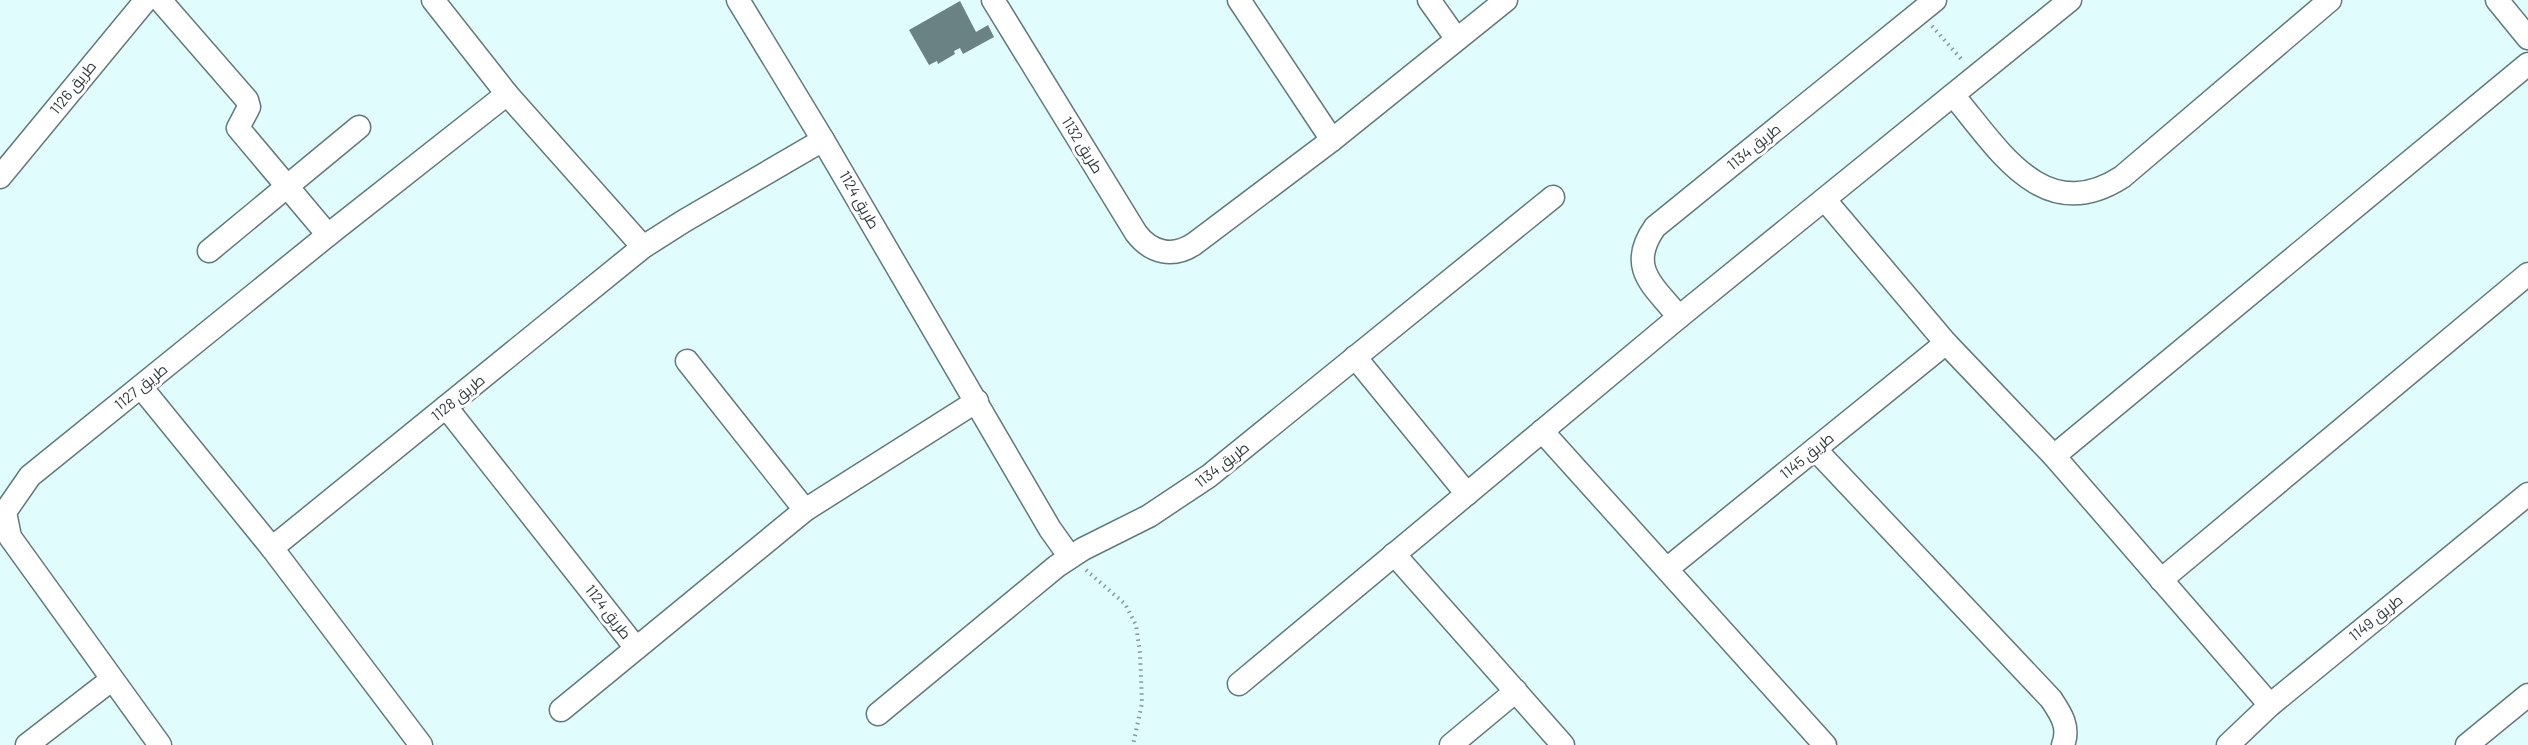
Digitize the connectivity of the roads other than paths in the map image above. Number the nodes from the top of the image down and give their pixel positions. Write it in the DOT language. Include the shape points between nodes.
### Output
graph roads {
  1 [pos="146,0"];
  2 [pos="160,0"];
  3 [pos="433,0"];
  4 [pos="738,0"];
  5 [pos="993,0"];
  6 [pos="1239,0"];
  7 [pos="1429,0"];
  8 [pos="1506,0"];
  9 [pos="2070,0"];
  10 [pos="2330,0"];
  11 [pos="2498,0"];
  12 [pos="1927,6"];
  13 [pos="1456,38"];
  14 [pos="2528,38"];
  15 [pos="2528,64"];
  16 [pos="507,94"];
  17 [pos="1953,95"];
  18 [pos="359,127"];
  19 [pos="824,140"];
  20 [pos="1332,140"];
  21 [pos="0,177"];
  22 [pos="287,187"];
  23 [pos="1553,197"];
  24 [pos="1825,200"];
  25 [pos="328,235"];
  26 [pos="643,247"];
  27 [pos="209,251"];
  28 [pos="2528,274"];
  29 [pos="1679,317"];
  30 [pos="1946,343"];
  31 [pos="1355,357"];
  32 [pos="687,361"];
  33 [pos="141,387"];
  34 [pos="977,401"];
  35 [pos="446,407"];
  36 [pos="1542,431"];
  37 [pos="1815,449"];
  38 [pos="2054,456"];
  39 [pos="1467,494"];
  40 [pos="2528,494"];
  41 [pos="805,510"];
  42 [pos="4,524"];
  43 [pos="272,548"];
  44 [pos="1394,554"];
  45 [pos="1070,557"];
  46 [pos="1668,568"];
  47 [pos="2161,580"];
  48 [pos="636,648"];
  49 [pos="111,680"];
  50 [pos="1239,684"];
  51 [pos="1516,691"];
  52 [pos="2528,695"];
  53 [pos="2270,705"];
  54 [pos="561,710"];
  55 [pos="878,714"];
  56 [pos="2065,740"];
  57 [pos="27,745"];
  58 [pos="160,745"];
  59 [pos="421,745"];
  60 [pos="1451,745"];
  61 [pos="1563,745"];
  62 [pos="1825,745"];
  63 [pos="2228,745"];
  64 [pos="2466,745"];
  1 -- 21 [label="street, طريق 1126"];
  2 -- 22 [label="street" via="247,100 249,106 238,128"];
  3 -- 16 [label="street"];
  4 -- 19 [label="street, طريق 1124"];
  5 -- 20 [label="street, طريق 1132" via="1143,242 1151,248 1170,253 1187,249"];
  6 -- 20 [label="street"];
  7 -- 13 [label="street"];
  8 -- 13 [label="street"];
  9 -- 17 [label="street"];
  10 -- 17 [label="street" via="2122,177 2094,191 2064,193 2034,184 2011,164"];
  11 -- 14 [label="street"];
  12 -- 29 [label="street, طريق 1134" via="1655,227 1645,247 1645,276"];
  13 -- 20 [label="street"];
  15 -- 38 [label="street"];
  16 -- 25 [label="street, طريق 1127"];
  16 -- 26 [label="street"];
  17 -- 24 [label="street"];
  18 -- 22 [label="street"];
  19 -- 26 [label="street, طريق 1128"];
  19 -- 34 [label="street, طريق 1124"];
  22 -- 25 [label="street"];
  22 -- 27 [label="street"];
  23 -- 31 [label="street, طريق 1134"];
  24 -- 29 [label="street"];
  24 -- 30 [label="street"];
  25 -- 33 [label="street, طريق 1127"];
  26 -- 35 [label="street, طريق 1128"];
  28 -- 47 [label="street"];
  29 -- 36 [label="street"];
  30 -- 37 [label="street, طريق 1145"];
  30 -- 38 [label="street"];
  31 -- 39 [label="street"];
  31 -- 45 [label="street, طريق 1134" via="1180,497"];
  32 -- 41 [label="street"];
  33 -- 42 [label="street, طريق 1127" via="30,476 5,512"];
  33 -- 43 [label="street"];
  34 -- 41 [label="street"];
  34 -- 45 [label="street, طريق 1124"];
  35 -- 43 [label="street, طريق 1128"];
  35 -- 48 [label="street, طريق 1124"];
  36 -- 39 [label="street"];
  36 -- 46 [label="street"];
  37 -- 46 [label="street, طريق 1145"];
  37 -- 56 [label="street" via="2051,699 2062,716"];
  38 -- 47 [label="street"];
  39 -- 44 [label="street"];
  40 -- 53 [label="street, طريق 1149"];
  41 -- 48 [label="street"];
  42 -- 49 [label="street, طريق 1127"];
  43 -- 59 [label="street"];
  44 -- 50 [label="street"];
  44 -- 51 [label="street"];
  45 -- 55 [label="street, طريق 1134"];
  46 -- 62 [label="street"];
  47 -- 53 [label="street"];
  48 -- 54 [label="street"];
  49 -- 57 [label="street"];
  49 -- 58 [label="street, طريق 1127"];
  51 -- 60 [label="street"];
  51 -- 61 [label="street"];
  52 -- 64 [label="street"];
  53 -- 63 [label="street, طريق 1149"];
}
